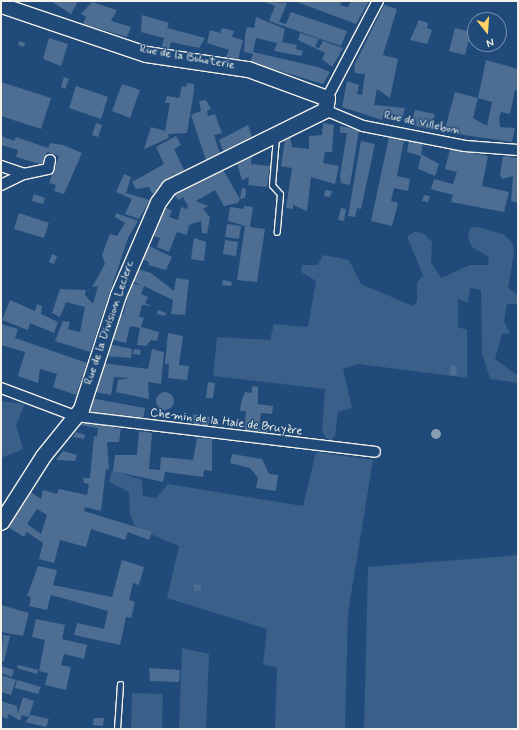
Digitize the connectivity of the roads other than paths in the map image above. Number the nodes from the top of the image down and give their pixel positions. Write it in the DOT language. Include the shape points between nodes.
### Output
graph roads {
  1 [pos="378,1"];
  2 [pos="1,4"];
  3 [pos="326,104"];
  4 [pos="276,134"];
  5 [pos="518,150"];
  6 [pos="50,160"];
  7 [pos="1,166"];
  8 [pos="24,174"];
  9 [pos="1,185"];
  10 [pos="277,232"];
  11 [pos="1,388"];
  12 [pos="75,416"];
  13 [pos="375,452"];
  14 [pos="1,522"];
  15 [pos="120,684"];
  16 [pos="117,729"];
  1 -- 3 [label="street"];
  2 -- 3 [label="main road, Rue de la Buhoterie" via="146,54 248,69"];
  3 -- 4 [label="main road, Rue de la Division Leclerc"];
  3 -- 5 [label="street, Rue de Villebon" via="363,126 465,146"];
  4 -- 10 [label="lane" via="272,185 280,194"];
  4 -- 12 [label="main road, Rue de la Division Leclerc" via="198,170 169,187 158,202 118,295 81,409"];
  6 -- 8 [label="street" via="48,169"];
  7 -- 8 [label="street"];
  8 -- 9 [label="street"];
  11 -- 12 [label="street, Chemin de la Haie de Bruyère"];
  12 -- 13 [label="street, Chemin de la Haie de Bruyère"];
  12 -- 14 [label="main road, Rue de la Division Leclerc" via="43,456"];
  15 -- 16 [label="lane"];
}
